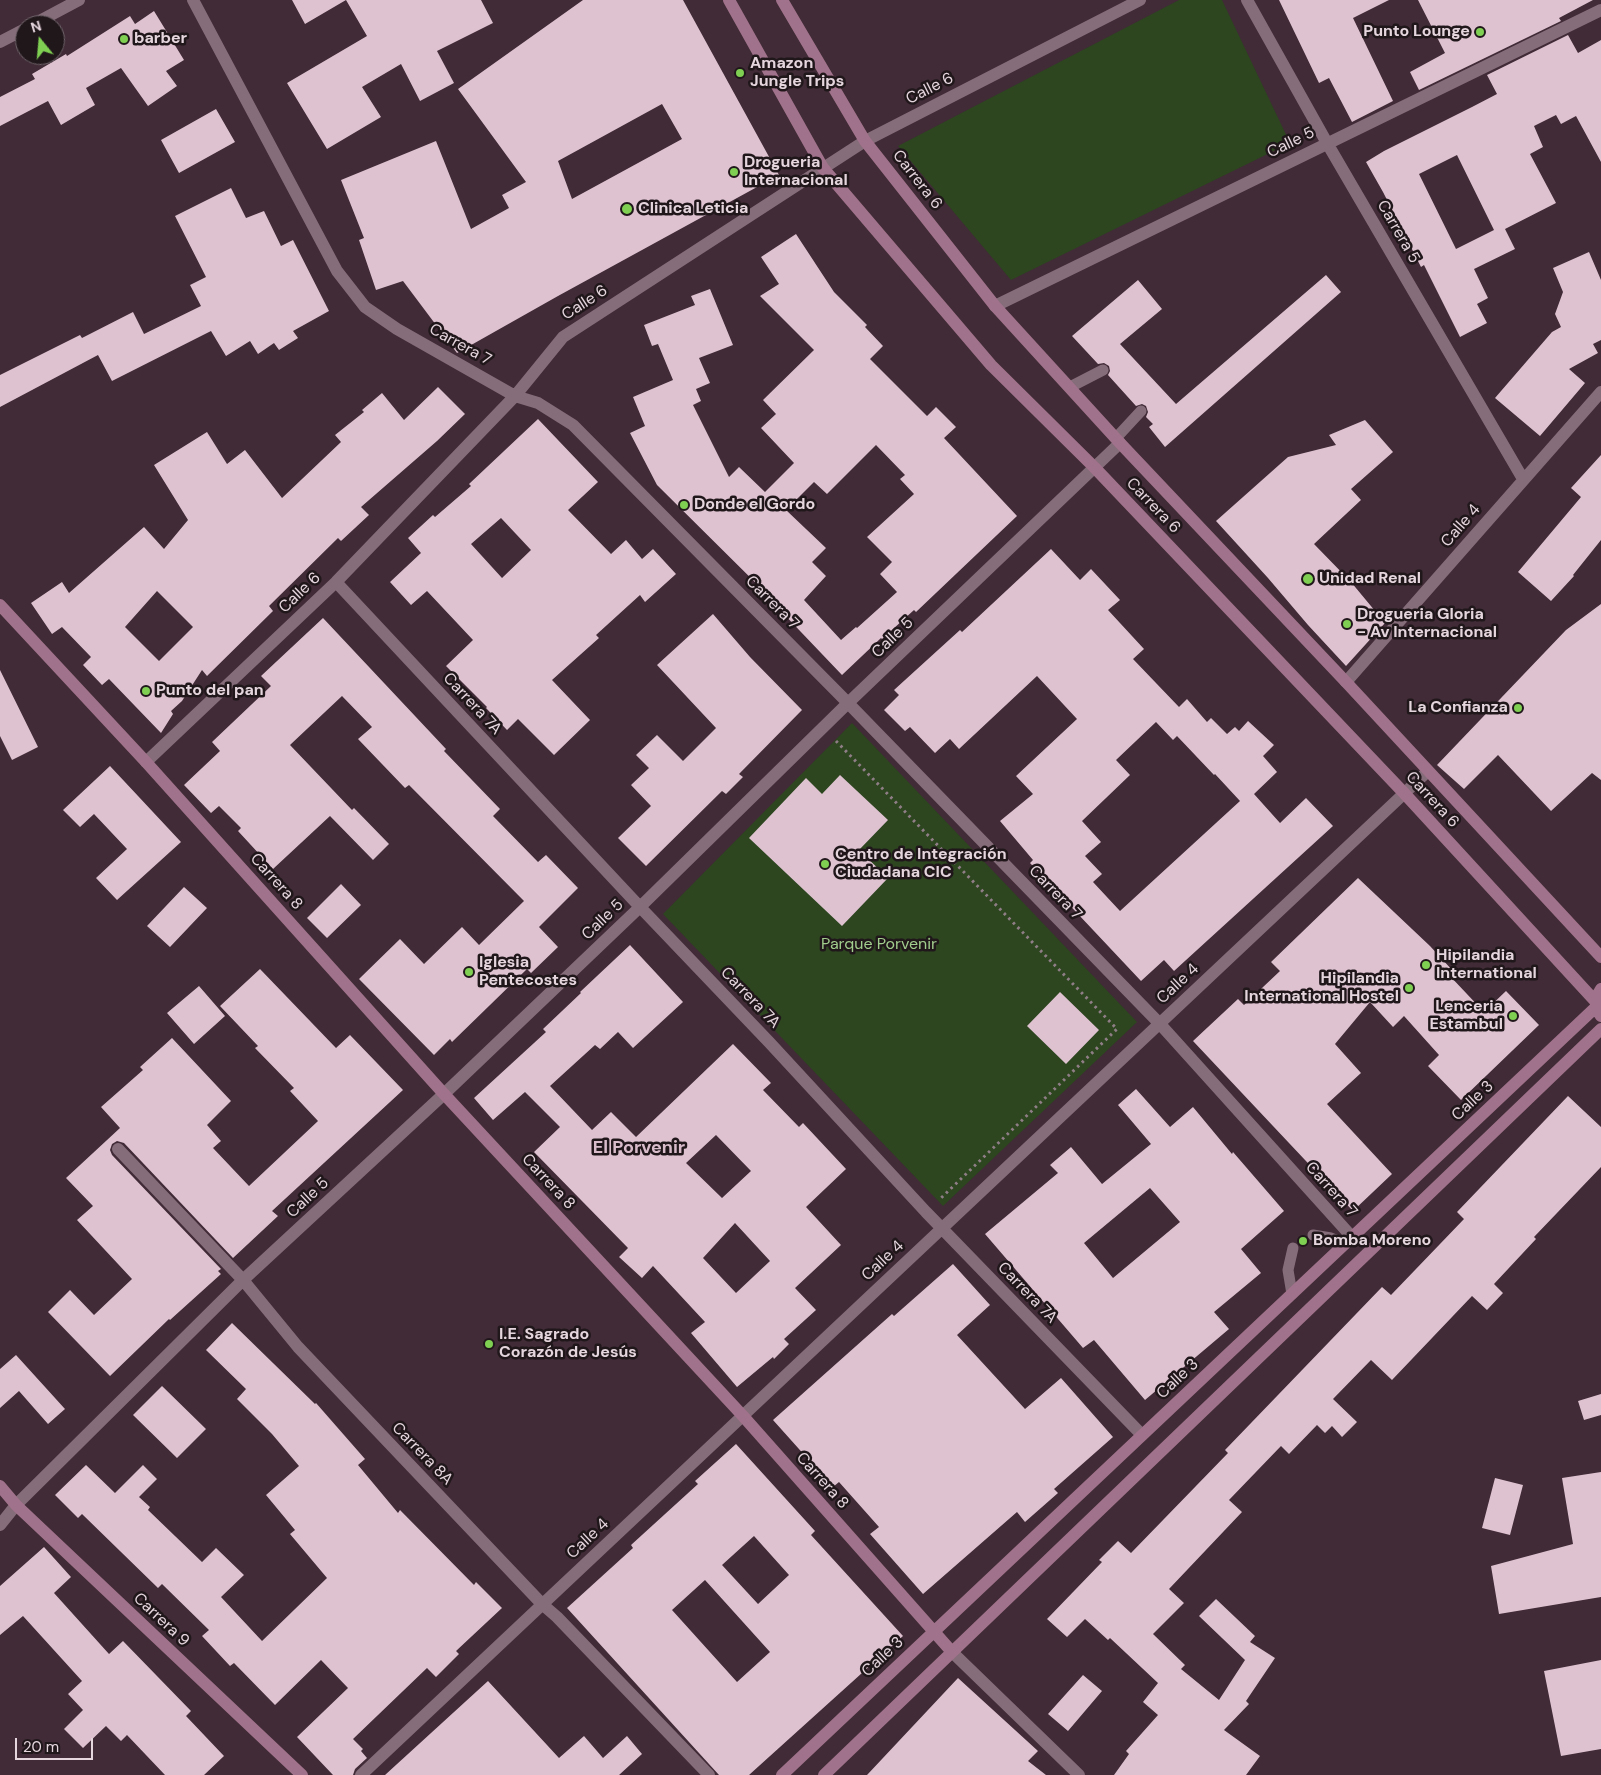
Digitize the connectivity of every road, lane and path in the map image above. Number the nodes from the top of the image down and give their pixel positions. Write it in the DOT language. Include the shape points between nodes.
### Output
graph roads {
  1 [pos="79,0"];
  2 [pos="193,0"];
  3 [pos="729,0"];
  4 [pos="782,0"];
  5 [pos="1140,0"];
  6 [pos="1247,0"];
  7 [pos="1601,10"];
  8 [pos="51,15"];
  9 [pos="15,34"];
  10 [pos="0,42"];
  11 [pos="865,141"];
  12 [pos="1327,143"];
  13 [pos="823,168"];
  14 [pos="995,306"];
  15 [pos="1102,370"];
  16 [pos="1070,387"];
  17 [pos="1601,392"];
  18 [pos="515,396"];
  19 [pos="1141,411"];
  20 [pos="1118,440"];
  21 [pos="1094,467"];
  22 [pos="1523,479"];
  23 [pos="336,582"];
  24 [pos="0,605"];
  25 [pos="1346,682"];
  26 [pos="848,704"];
  27 [pos="823,728"];
  28 [pos="146,762"];
  29 [pos="1428,771"];
  30 [pos="1404,793"];
  31 [pos="640,907"];
  32 [pos="1601,958"];
  33 [pos="1601,989"];
  34 [pos="1598,1008"];
  35 [pos="1160,1024"];
  36 [pos="1601,1029"];
  37 [pos="444,1094"];
  38 [pos="118,1149"];
  39 [pos="926,1212"];
  40 [pos="942,1228"];
  41 [pos="1313,1235"];
  42 [pos="1349,1240"];
  43 [pos="1293,1248"];
  44 [pos="243,1280"];
  45 [pos="1292,1294"];
  46 [pos="743,1416"];
  47 [pos="1142,1435"];
  48 [pos="0,1486"];
  49 [pos="16,1506"];
  50 [pos="0,1525"];
  51 [pos="542,1604"];
  52 [pos="934,1632"];
  53 [pos="952,1652"];
  54 [pos="302,1775"];
  55 [pos="361,1775"];
  56 [pos="709,1775"];
  57 [pos="782,1775"];
  58 [pos="824,1775"];
  59 [pos="1078,1775"];
  1 -- 8 [label="street"];
  2 -- 18 [label="street, Carrera 7" via="337,271 365,307 397,329"];
  3 -- 13 [label="street, Carrera 6"];
  4 -- 11 [label="street, Carrera 6"];
  5 -- 11 [label="street, Calle 6"];
  6 -- 12 [label="street, Carrera 5"];
  7 -- 12 [label="street, Calle 5"];
  9 -- 10 [label="street"];
  11 -- 13 [label="street, Calle 6"];
  11 -- 14 [label="street, Carrera 6"];
  12 -- 14 [label="street, Calle 5"];
  12 -- 22 [label="street, Carrera 5"];
  13 -- 18 [label="street, Calle 6" via="563,337"];
  13 -- 21 [label="street, Carrera 6" via="991,364"];
  14 -- 16 [label="street, Carrera 6"];
  15 -- 16 [label="lane"];
  16 -- 20 [label="street, Carrera 6"];
  17 -- 22 [label="street, Calle 4"];
  18 -- 23 [label="street, Calle 6"];
  18 -- 26 [label="street, Carrera 7" via="538,403 573,425"];
  19 -- 20 [label="lane"];
  20 -- 21 [label="street, Calle 5"];
  20 -- 25 [label="street, Carrera 6"];
  21 -- 26 [label="street, Calle 5"];
  21 -- 30 [label="street, Carrera 6"];
  22 -- 25 [label="street, Calle 4"];
  23 -- 28 [label="street, Calle 6"];
  23 -- 31 [label="street, Carrera 7A"];
  24 -- 28 [label="street, Carrera 8"];
  25 -- 29 [label="street, Carrera 6"];
  26 -- 27 [label="street, Calle 5"];
  26 -- 35 [label="street, Carrera 7"];
  27 -- 31 [label="street, Calle 5"];
  27 -- 39 [label="path" via="1117,1029"];
  28 -- 37 [label="street, Carrera 8"];
  29 -- 30 [label="street, Calle 4"];
  29 -- 32 [label="street, Carrera 6"];
  30 -- 34 [label="street, Carrera 6"];
  30 -- 35 [label="street, Calle 4"];
  31 -- 37 [label="street, Calle 5"];
  31 -- 39 [label="street, Carrera 7A"];
  33 -- 34 [label="street" via="1597,996"];
  34 -- 42 [label="street, Calle 3"];
  35 -- 40 [label="street, Calle 4"];
  35 -- 42 [label="street, Carrera 7"];
  36 -- 53 [label="street"];
  37 -- 44 [label="street, Calle 5"];
  37 -- 46 [label="street, Carrera 8"];
  38 -- 44 [label="street, Carrera 8A"];
  39 -- 40 [label="street, Carrera 7A"];
  40 -- 46 [label="street, Calle 4"];
  40 -- 47 [label="street, Carrera 7A"];
  41 -- 42 [label="lane"];
  42 -- 45 [label="street, Calle 3"];
  43 -- 45 [label="lane" via="1288,1270"];
  44 -- 49 [label="street, Calle 5"];
  44 -- 51 [label="street, Carrera 8A" via="298,1347"];
  45 -- 47 [label="street, Calle 3"];
  46 -- 51 [label="street, Calle 4"];
  46 -- 52 [label="street, Carrera 8"];
  47 -- 52 [label="street, Calle 3"];
  48 -- 49 [label="street, Carrera 9"];
  49 -- 50 [label="street, Calle 5"];
  49 -- 54 [label="street, Carrera 9"];
  51 -- 55 [label="street, Calle 4"];
  51 -- 56 [label="street, Carrera 8A"];
  52 -- 53 [label="street, Carrera 8"];
  52 -- 57 [label="street, Calle 3"];
  53 -- 58 [label="street"];
  53 -- 59 [label="street, Carrera 8"];
}
